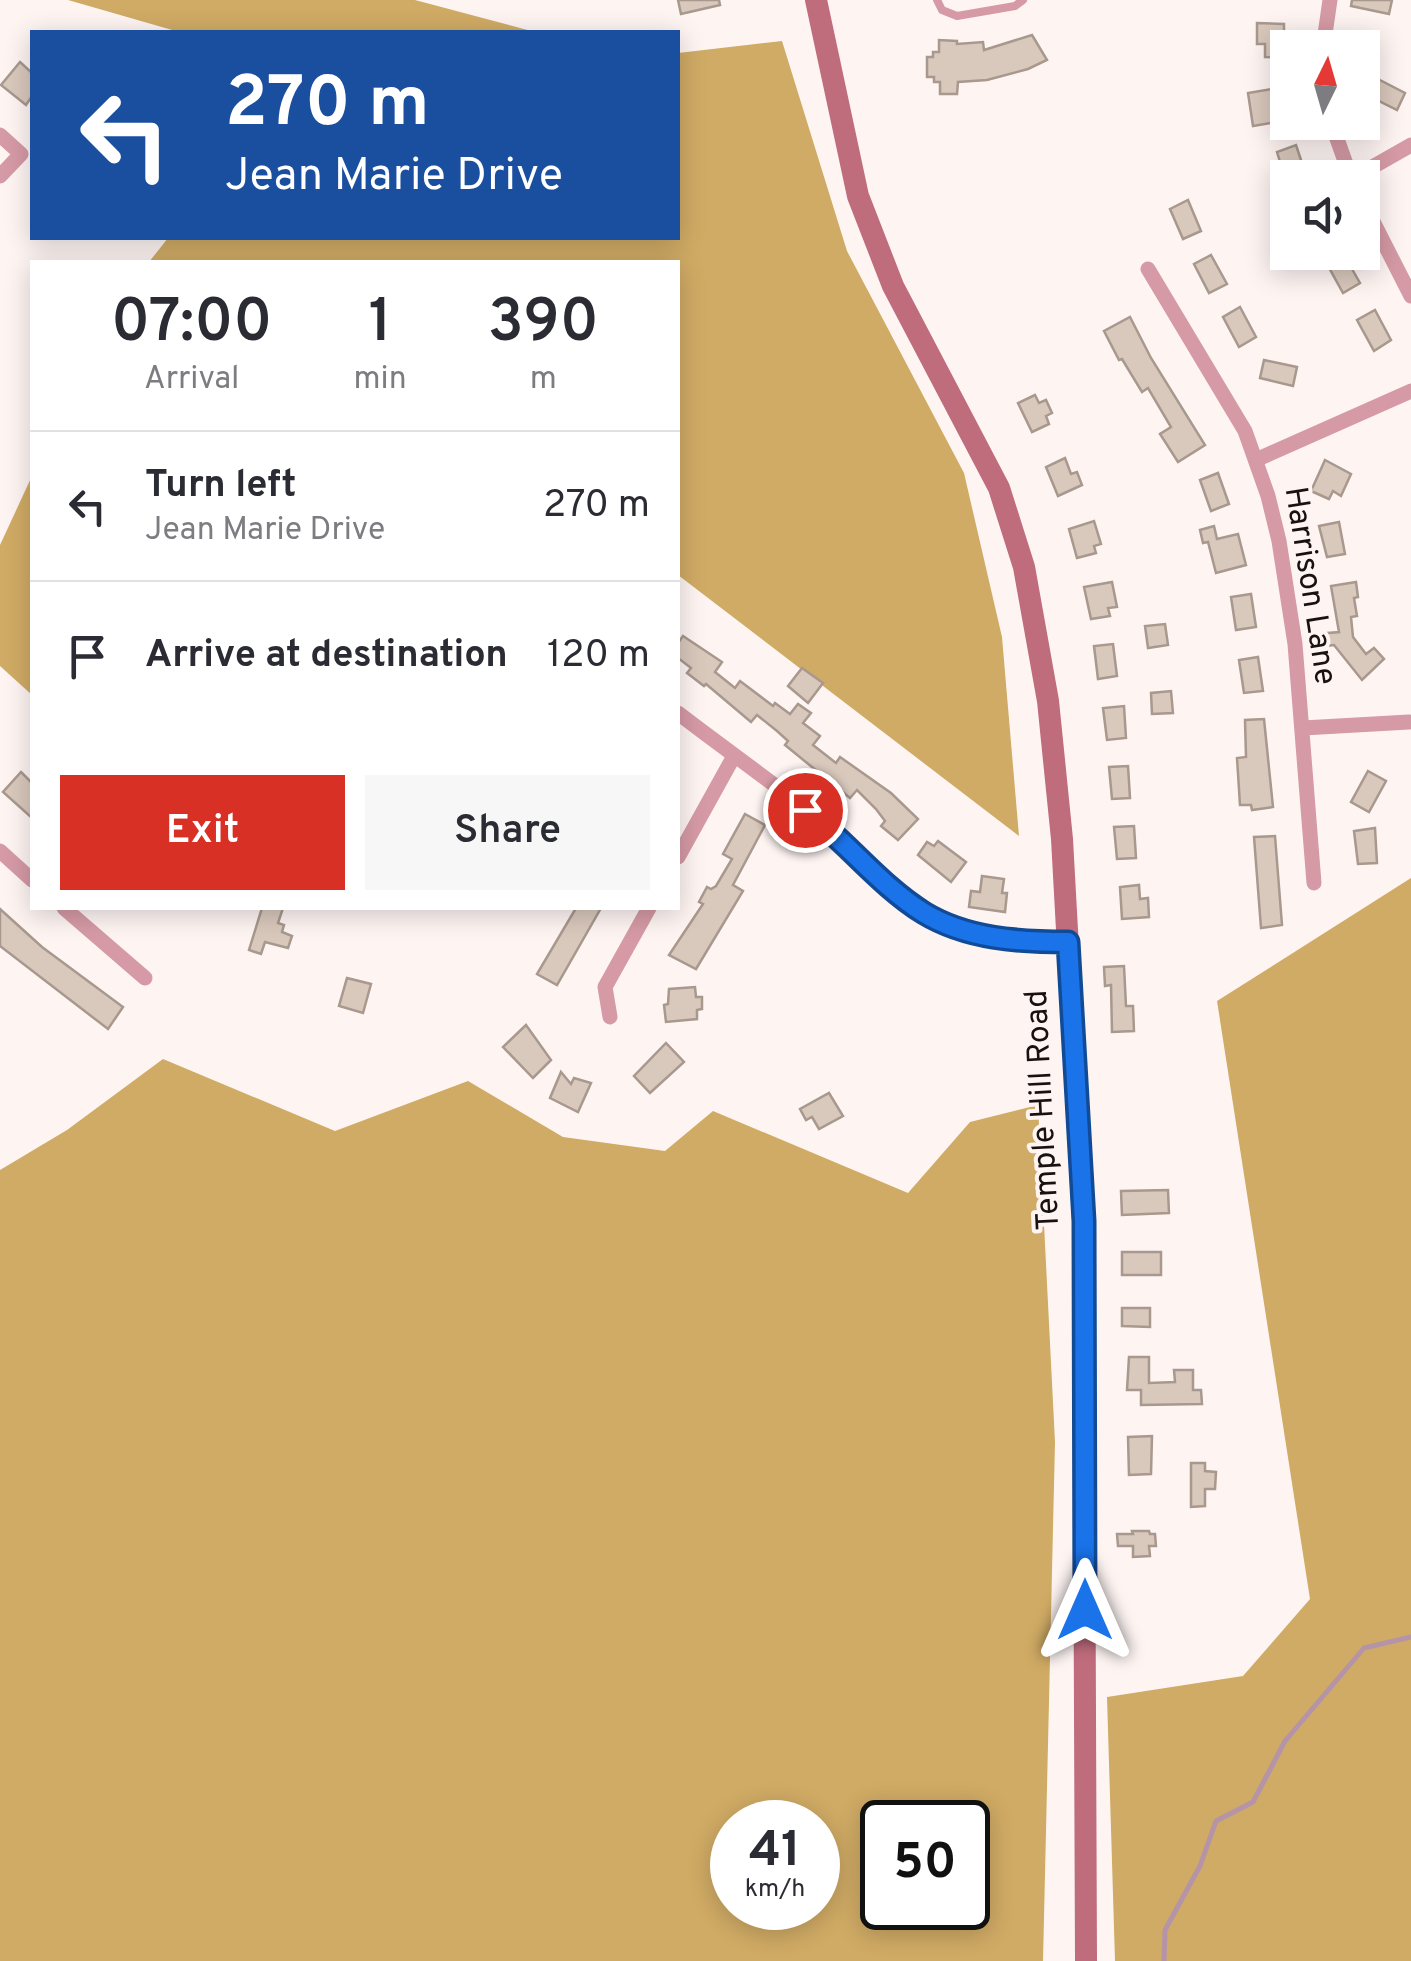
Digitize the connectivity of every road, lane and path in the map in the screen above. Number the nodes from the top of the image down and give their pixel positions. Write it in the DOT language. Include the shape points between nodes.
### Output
graph roads {
  1 [pos="816,0"];
  2 [pos="937,0"];
  3 [pos="1022,0"];
  4 [pos="1330,0"];
  5 [pos="1326,30"];
  6 [pos="0,134"];
  7 [pos="1411,146"];
  8 [pos="1380,163"];
  9 [pos="0,176"];
  10 [pos="1380,235"];
  11 [pos="1148,269"];
  12 [pos="1411,296"];
  13 [pos="1411,392"];
  14 [pos="1258,459"];
  15 [pos="680,715"];
  16 [pos="1409,722"];
  17 [pos="1303,728"];
  18 [pos="734,756"];
  19 [pos="0,852"];
  20 [pos="680,853"];
  21 [pos="30,878"];
  22 [pos="1314,883"];
  23 [pos="66,910"];
  24 [pos="648,910"];
  25 [pos="1068,942"];
  26 [pos="145,978"];
  27 [pos="610,1017"];
  28 [pos="1086,1961"];
  1 -- 25 [label="main road, Temple Hill Road" via="868,225 999,488 1024,567 1048,702"];
  2 -- 3 [label="lane" via="957,16"];
  4 -- 5 [label="street"];
  6 -- 9 [label="street" via="21,154"];
  7 -- 8 [label="street"];
  10 -- 12 [label="street"];
  11 -- 14 [label="street, Harrison Lane"];
  13 -- 14 [label="street"];
  14 -- 17 [label="street, Harrison Lane" via="1286,578"];
  15 -- 18 [label="street"];
  16 -- 17 [label="street"];
  17 -- 22 [label="street, Harrison Lane"];
  18 -- 20 [label="street"];
  18 -- 25 [label="street" via="838,835 925,914 984,936"];
  19 -- 21 [label="street"];
  23 -- 26 [label="street"];
  24 -- 27 [label="street" via="605,987"];
  25 -- 28 [label="main road, Temple Hill Road" via="1084,1221"];
}
